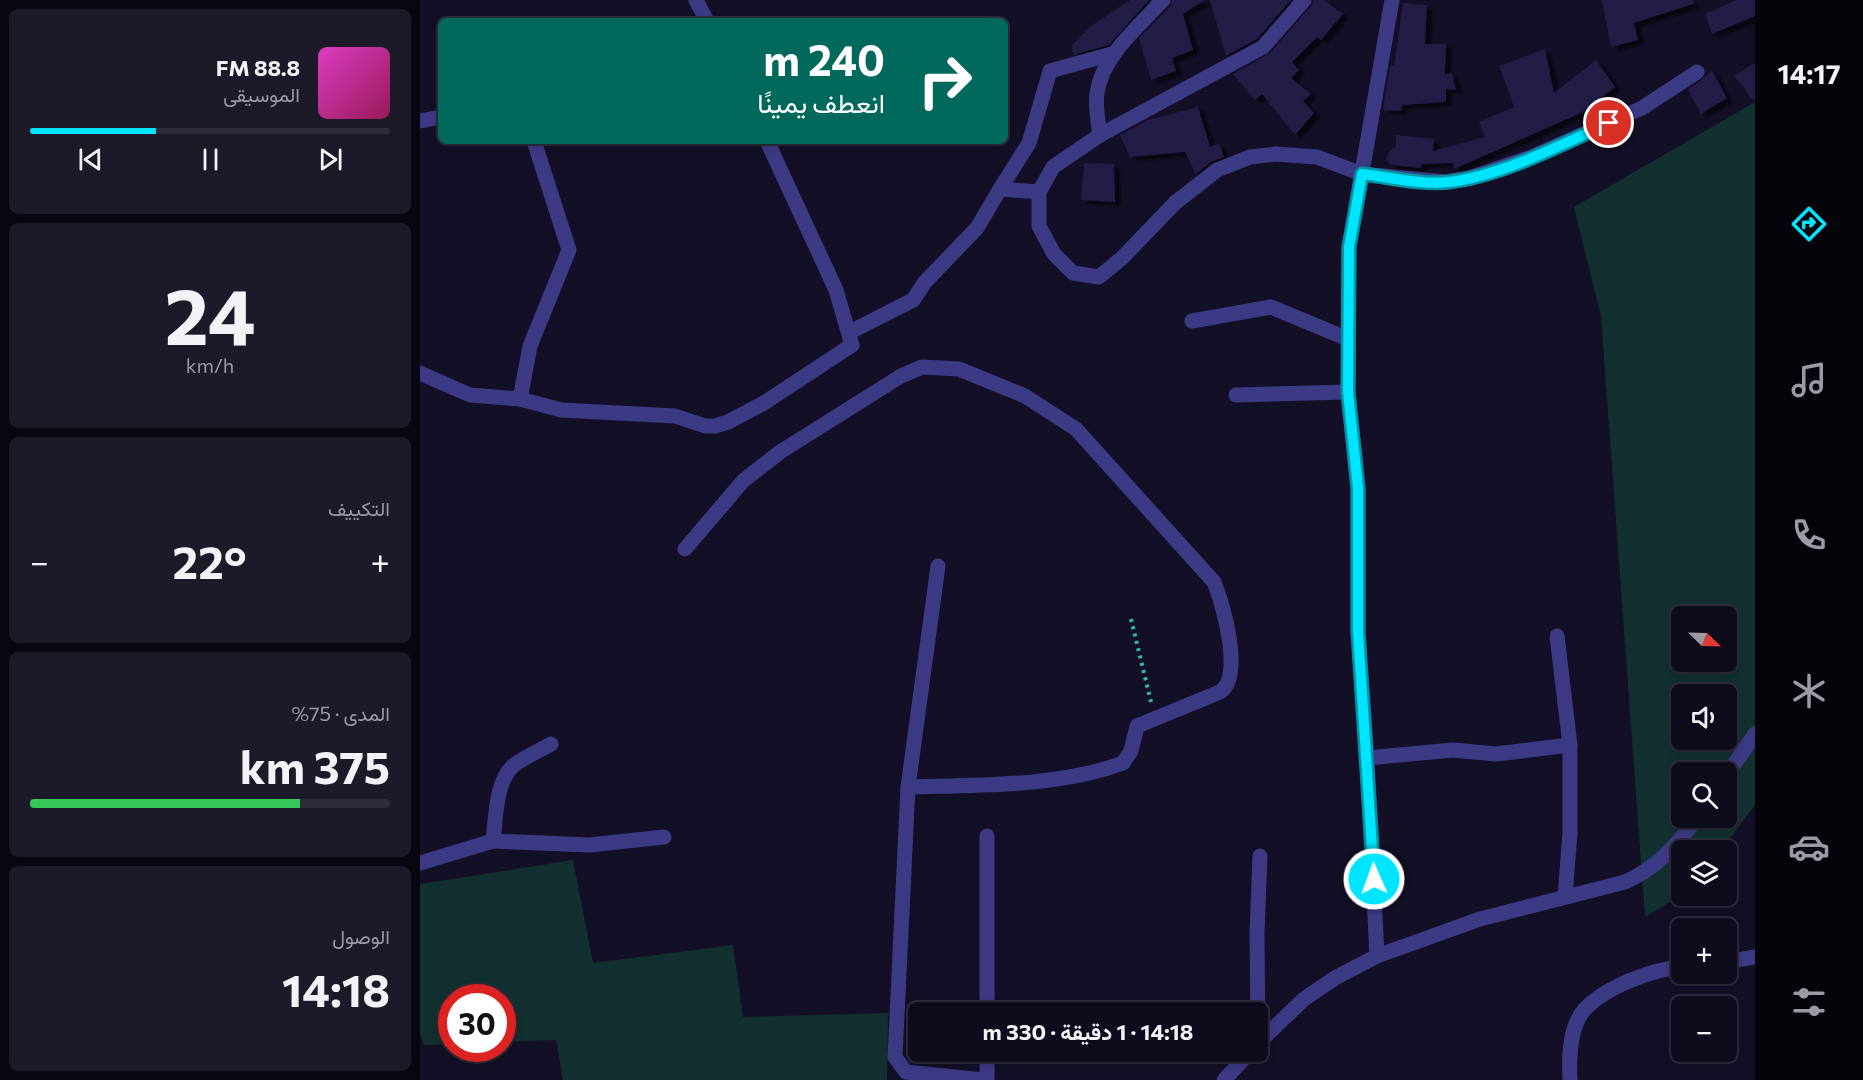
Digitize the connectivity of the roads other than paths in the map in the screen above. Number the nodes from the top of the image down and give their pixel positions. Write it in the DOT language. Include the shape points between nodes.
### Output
graph roads {
  1 [pos="696,0"];
  2 [pos="1163,0"];
  3 [pos="1304,0"];
  4 [pos="1392,0"];
  5 [pos="705,18"];
  6 [pos="1115,53"];
  7 [pos="1697,72"];
  8 [pos="438,118"];
  9 [pos="420,121"];
  10 [pos="1100,135"];
  11 [pos="535,144"];
  12 [pos="768,144"];
  13 [pos="1362,174"];
  14 [pos="1000,189"];
  15 [pos="1039,192"];
  16 [pos="1192,321"];
  17 [pos="850,332"];
  18 [pos="1348,339"];
  19 [pos="420,373"];
  20 [pos="1348,392"];
  21 [pos="1236,395"];
  22 [pos="520,399"];
  23 [pos="685,549"];
  24 [pos="938,566"];
  25 [pos="1557,636"];
  26 [pos="1755,734"];
  27 [pos="550,744"];
  28 [pos="1570,745"];
  29 [pos="1368,758"];
  30 [pos="1736,762"];
  31 [pos="908,787"];
  32 [pos="1688,828"];
  33 [pos="987,836"];
  34 [pos="664,837"];
  35 [pos="493,841"];
  36 [pos="1260,856"];
  37 [pos="420,863"];
  38 [pos="1565,897"];
  39 [pos="1377,956"];
  40 [pos="1755,957"];
  41 [pos="1737,961"];
  42 [pos="1671,968"];
  43 [pos="987,1002"];
  44 [pos="1256,1002"];
  45 [pos="1268,1034"];
  46 [pos="986,1062"];
  47 [pos="1240,1062"];
  48 [pos="985,1080"];
  49 [pos="1224,1080"];
  50 [pos="1570,1080"];
  1 -- 5 [label="street"];
  2 -- 6 [label="street"];
  3 -- 10 [label="street" via="1263,47"];
  4 -- 13 [label="street"];
  6 -- 10 [label="street" via="1099,83"];
  6 -- 14 [label="street" via="1050,70 1029,143"];
  7 -- 13 [label="street" via="1642,108 1529,158 1469,178 1446,182"];
  8 -- 9 [label="street"];
  10 -- 15 [label="street" via="1053,167"];
  11 -- 22 [label="street" via="569,250 530,346"];
  12 -- 17 [label="street" via="836,290"];
  13 -- 15 [label="street" via="1317,157 1276,154 1242,160 1217,170 1174,203 1122,258 1099,276 1073,273 1054,254 1039,226"];
  13 -- 18 [label="street" via="1349,247"];
  14 -- 15 [label="street"];
  14 -- 17 [label="street" via="976,228 913,300"];
  16 -- 18 [label="street" via="1271,307"];
  17 -- 22 [label="street" via="853,343 849,347 764,403 715,426 675,416 561,410"];
  18 -- 20 [label="street"];
  19 -- 22 [label="street" via="470,394"];
  20 -- 21 [label="street"];
  20 -- 29 [label="street" via="1358,488 1358,632"];
  23 -- 31 [label="street" via="743,482 813,429 912,372 939,366 959,369 1025,396 1076,429 1214,582 1221,599 1233,667 1229,683 1220,692 1137,726 1129,758 1116,765 1062,777"];
  24 -- 31 [label="street"];
  25 -- 28 [label="street"];
  26 -- 30 [label="street"];
  27 -- 35 [label="street" via="513,766 506,776 500,789"];
  28 -- 29 [label="street" via="1496,754 1453,750"];
  28 -- 38 [label="street"];
  29 -- 39 [label="street"];
  31 -- 48 [label="street" via="895,1057 906,1072"];
  32 -- 38 [label="street" via="1647,872 1625,882"];
  33 -- 43 [label="street"];
  34 -- 35 [label="street" via="589,845"];
  35 -- 37 [label="street"];
  36 -- 44 [label="street"];
  38 -- 39 [label="street" via="1480,919"];
  39 -- 45 [label="street" via="1304,999"];
  40 -- 41 [label="street"];
  42 -- 50 [label="street" via="1619,985 1584,1010 1572,1035"];
  46 -- 48 [label="street"];
  47 -- 49 [label="street"];
}
